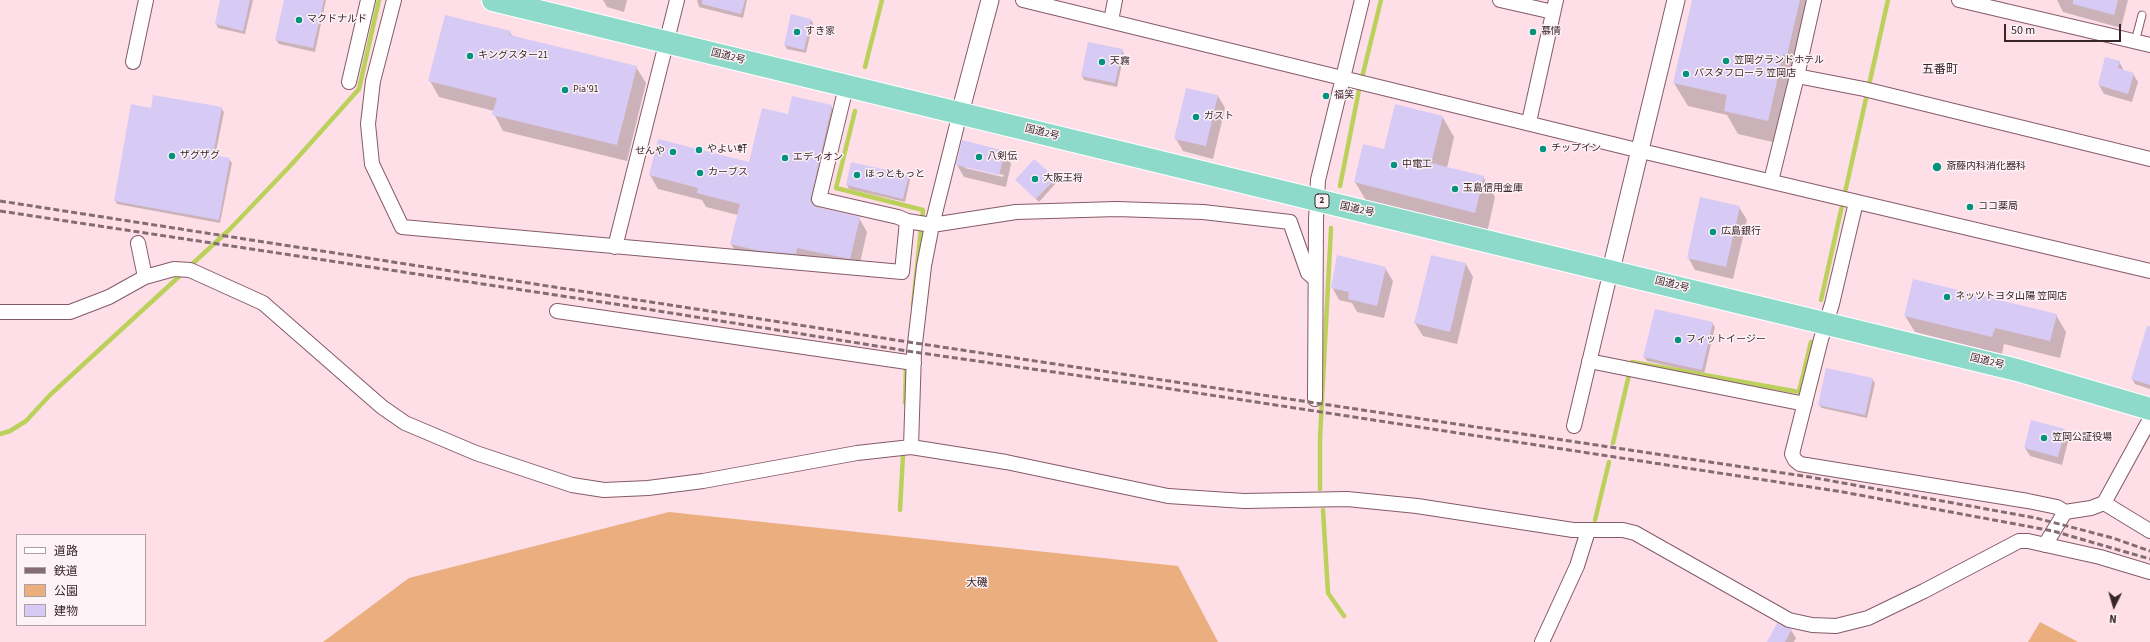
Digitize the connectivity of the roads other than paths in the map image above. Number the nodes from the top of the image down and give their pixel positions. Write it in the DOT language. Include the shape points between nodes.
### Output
graph roads {
  1 [pos="146,0"];
  2 [pos="368,0"];
  3 [pos="394,0"];
  4 [pos="493,0"];
  5 [pos="677,0"];
  6 [pos="990,0"];
  7 [pos="1023,0"];
  8 [pos="1115,0"];
  9 [pos="1362,0"];
  10 [pos="1500,0"];
  11 [pos="1676,0"];
  12 [pos="1814,0"];
  13 [pos="1959,0"];
  14 [pos="1555,6"];
  15 [pos="2142,15"];
  16 [pos="1111,21"];
  17 [pos="666,42"];
  18 [pos="2135,42"];
  19 [pos="2150,45"];
  20 [pos="133,62"];
  21 [pos="1797,76"];
  22 [pos="1346,78"];
  23 [pos="349,82"];
  24 [pos="846,87"];
  25 [pos="960,113"];
  26 [pos="1529,122"];
  27 [pos="1641,151"];
  28 [pos="2150,159"];
  29 [pos="1771,181"];
  30 [pos="1316,200"];
  31 [pos="1847,200"];
  32 [pos="920,223"];
  33 [pos="138,243"];
  34 [pos="615,247"];
  35 [pos="1611,270"];
  36 [pos="2150,271"];
  37 [pos="146,277"];
  38 [pos="1315,279"];
  39 [pos="557,311"];
  40 [pos="0,312"];
  41 [pos="1826,323"];
  42 [pos="908,362"];
  43 [pos="1589,362"];
  44 [pos="1315,399"];
  45 [pos="1804,404"];
  46 [pos="2150,409"];
  47 [pos="2150,419"];
  48 [pos="1574,426"];
  49 [pos="911,447"];
  50 [pos="2104,503"];
  51 [pos="2065,512"];
  52 [pos="1588,531"];
  53 [pos="2150,531"];
  54 [pos="2045,545"];
  55 [pos="2150,572"];
  56 [pos="1542,642"];
  1 -- 20 [label="street"];
  2 -- 23 [label="street"];
  3 -- 34 [label="street" via="373,80 368,124 372,164 402,227"];
  4 -- 17 [label="highway, 国道2号 / 2"];
  5 -- 17 [label="street"];
  6 -- 25 [label="street"];
  7 -- 16 [label="street"];
  8 -- 16 [label="street"];
  9 -- 22 [label="street"];
  10 -- 14 [label="street"];
  11 -- 27 [label="street"];
  12 -- 21 [label="street"];
  13 -- 18 [label="street"];
  14 -- 26 [label="street"];
  15 -- 18 [label="lane"];
  16 -- 22 [label="street"];
  17 -- 24 [label="highway, 国道2号 / 2"];
  17 -- 34 [label="street"];
  18 -- 19 [label="street"];
  21 -- 28 [label="street" via="1869,90"];
  21 -- 29 [label="street"];
  22 -- 26 [label="street"];
  22 -- 30 [label="street" via="1318,180"];
  24 -- 25 [label="highway, 国道2号 / 2"];
  24 -- 32 [label="street" via="819,199"];
  25 -- 30 [label="highway, 国道2号 / 2"];
  25 -- 32 [label="street"];
  26 -- 27 [label="street"];
  27 -- 29 [label="street"];
  27 -- 35 [label="street"];
  29 -- 31 [label="street"];
  30 -- 35 [label="highway, 国道2号 / 2"];
  30 -- 38 [label="street"];
  31 -- 36 [label="street"];
  31 -- 41 [label="street"];
  32 -- 34 [label="street" via="902,272"];
  32 -- 38 [label="street" via="1016,212 1117,209 1203,212 1290,222 1308,273"];
  32 -- 42 [label="street" via="924,266"];
  33 -- 37 [label="street"];
  35 -- 41 [label="highway, 国道2号 / 2"];
  35 -- 43 [label="street"];
  37 -- 40 [label="street" via="109,297 70,312"];
  37 -- 49 [label="street" via="185,270 262,303 382,407 405,423 476,453 572,485 604,490 648,488 703,481 857,453"];
  38 -- 44 [label="street"];
  39 -- 42 [label="street"];
  41 -- 45 [label="street"];
  41 -- 46 [label="highway, 国道2号 / 2" via="2017,370"];
  42 -- 49 [label="street"];
  43 -- 45 [label="street"];
  43 -- 48 [label="street"];
  45 -- 51 [label="street" via="1792,454 1800,464 2028,501 2057,507"];
  47 -- 50 [label="street"];
  49 -- 52 [label="street" via="1006,462 1168,496 1244,502 1347,499 1417,506"];
  50 -- 51 [label="street"];
  50 -- 53 [label="street"];
  51 -- 54 [label="street"];
  52 -- 54 [label="street" via="1615,529 1635,533 1789,620 1812,625 1836,626 1868,618 2019,541"];
  52 -- 56 [label="street" via="1577,566"];
  54 -- 55 [label="street" via="2100,557"];
}
